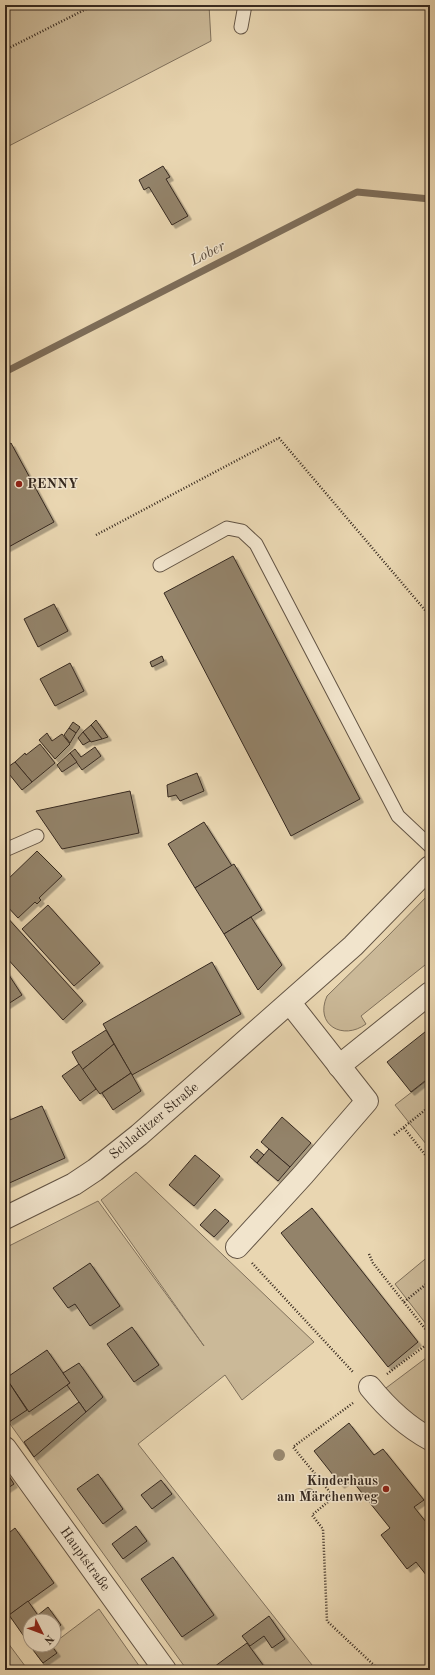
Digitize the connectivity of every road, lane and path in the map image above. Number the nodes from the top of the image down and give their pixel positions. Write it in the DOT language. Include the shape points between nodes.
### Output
graph roads {
  1 [pos="94,5"];
  2 [pos="245,5"];
  3 [pos="421,5"];
  4 [pos="430,12"];
  5 [pos="241,27"];
  6 [pos="5,50"];
  7 [pos="96,535"];
  8 [pos="160,565"];
  9 [pos="430,616"];
  10 [pos="37,836"];
  11 [pos="430,846"];
  12 [pos="5,850"];
  13 [pos="430,867"];
  14 [pos="430,993"];
  15 [pos="290,1003"];
  16 [pos="339,1066"];
  17 [pos="430,1106"];
  18 [pos="404,1128"];
  19 [pos="394,1135"];
  20 [pos="430,1161"];
  21 [pos="5,1218"];
  22 [pos="237,1247"];
  23 [pos="369,1254"];
  24 [pos="430,1281"];
  25 [pos="404,1302"];
  26 [pos="430,1335"];
  27 [pos="430,1342"];
  28 [pos="370,1387"];
  29 [pos="430,1438"];
  30 [pos="5,1448"];
  31 [pos="165,1670"];
  32 [pos="379,1670"];
  1 -- 6 [label="path"];
  2 -- 5 [label="lane"];
  3 -- 4 [label="path"];
  7 -- 9 [label="path" via="279,438"];
  8 -- 11 [label="lane" via="226,528 242,531 256,544 398,816"];
  10 -- 12 [label="lane"];
  13 -- 15 [label="street, Schladitzer Straße" via="353,946"];
  14 -- 16 [label="street"];
  15 -- 16 [label="street"];
  15 -- 21 [label="street, Schladitzer Straße" via="139,1135 95,1170 74,1184"];
  16 -- 22 [label="street" via="367,1101"];
  17 -- 18 [label="path"];
  18 -- 19 [label="path"];
  18 -- 20 [label="path"];
  22 -- 28 [label="path"];
  23 -- 25 [label="path" via="373,1263"];
  24 -- 25 [label="path"];
  25 -- 26 [label="path"];
  27 -- 28 [label="path"];
  28 -- 29 [label="street" via="400,1419"];
  28 -- 32 [label="path" via="344,1410 293,1447 334,1497 312,1515 323,1529 327,1621"];
  30 -- 31 [label="street, Hauptstraße"];
}
